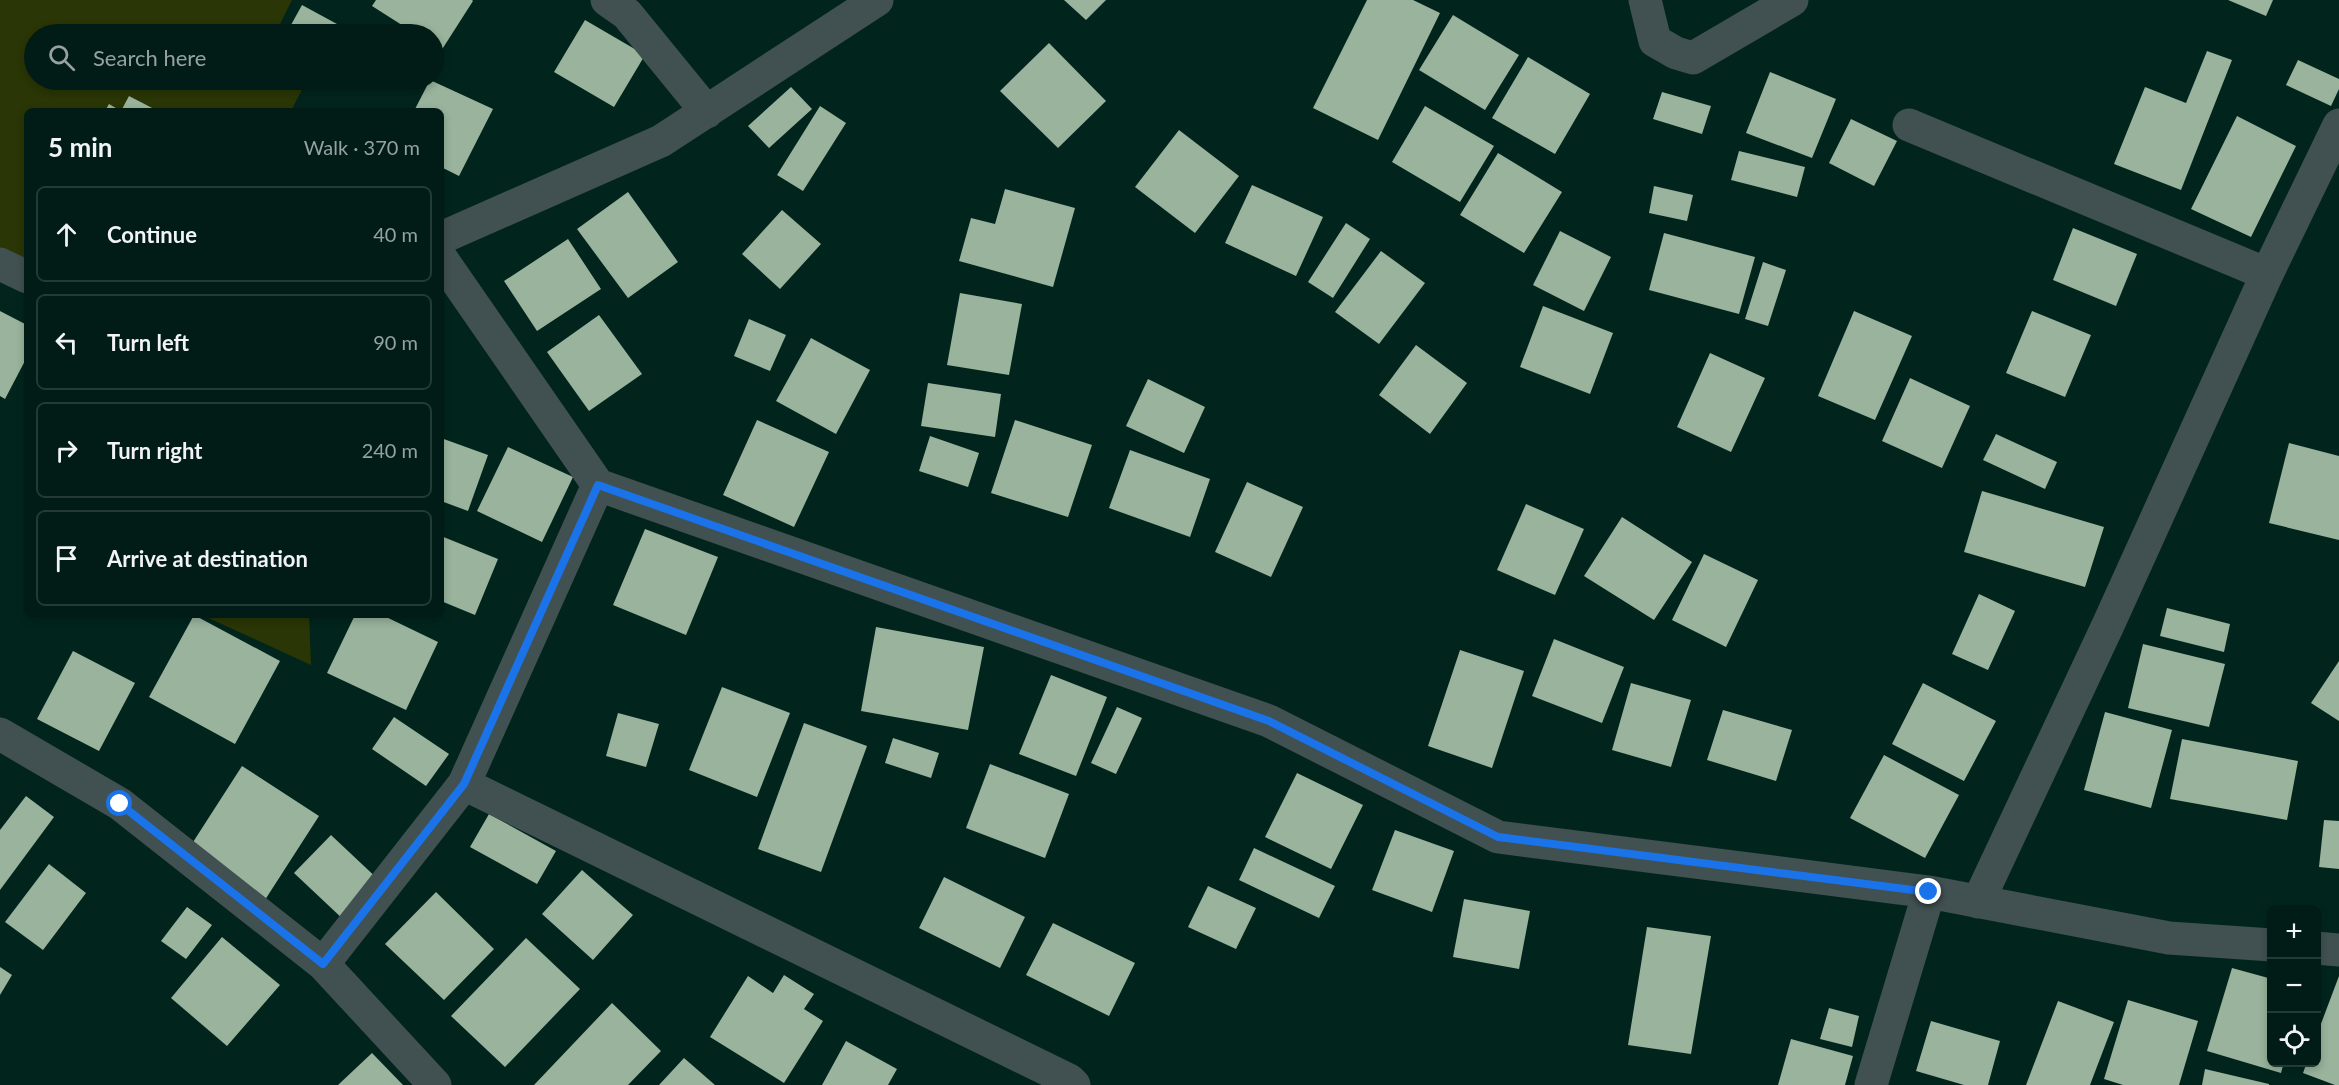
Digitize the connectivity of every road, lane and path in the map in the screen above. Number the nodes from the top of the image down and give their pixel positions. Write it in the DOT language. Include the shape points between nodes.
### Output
graph roads {
  1 [pos="607,0"];
  2 [pos="878,0"];
  3 [pos="1645,0"];
  4 [pos="1792,0"];
  5 [pos="706,112"];
  6 [pos="1909,125"];
  7 [pos="2336,135"];
  8 [pos="444,237"];
  9 [pos="444,262"];
  10 [pos="0,264"];
  11 [pos="2267,274"];
  12 [pos="24,276"];
  13 [pos="598,485"];
  14 [pos="0,734"];
  15 [pos="464,784"];
  16 [pos="1929,892"];
  17 [pos="1978,902"];
  18 [pos="2267,945"];
  19 [pos="2321,948"];
  20 [pos="2339,950"];
  21 [pos="323,964"];
  22 [pos="435,1085"];
  23 [pos="1074,1085"];
  24 [pos="1871,1085"];
  1 -- 5 [label="street" via="627,14"];
  2 -- 5 [label="street"];
  3 -- 4 [label="street" via="1655,41 1693,58"];
  5 -- 8 [label="street" via="662,141"];
  6 -- 11 [label="street"];
  7 -- 11 [label="street"];
  9 -- 13 [label="street"];
  10 -- 12 [label="street"];
  11 -- 17 [label="street"];
  13 -- 15 [label="street"];
  13 -- 16 [label="street" via="1269,721 1498,837"];
  14 -- 21 [label="street" via="120,804"];
  15 -- 21 [label="street"];
  15 -- 23 [label="street"];
  16 -- 17 [label="street"];
  16 -- 24 [label="street"];
  17 -- 18 [label="street" via="2169,938"];
  19 -- 20 [label="street"];
  21 -- 22 [label="street"];
}
